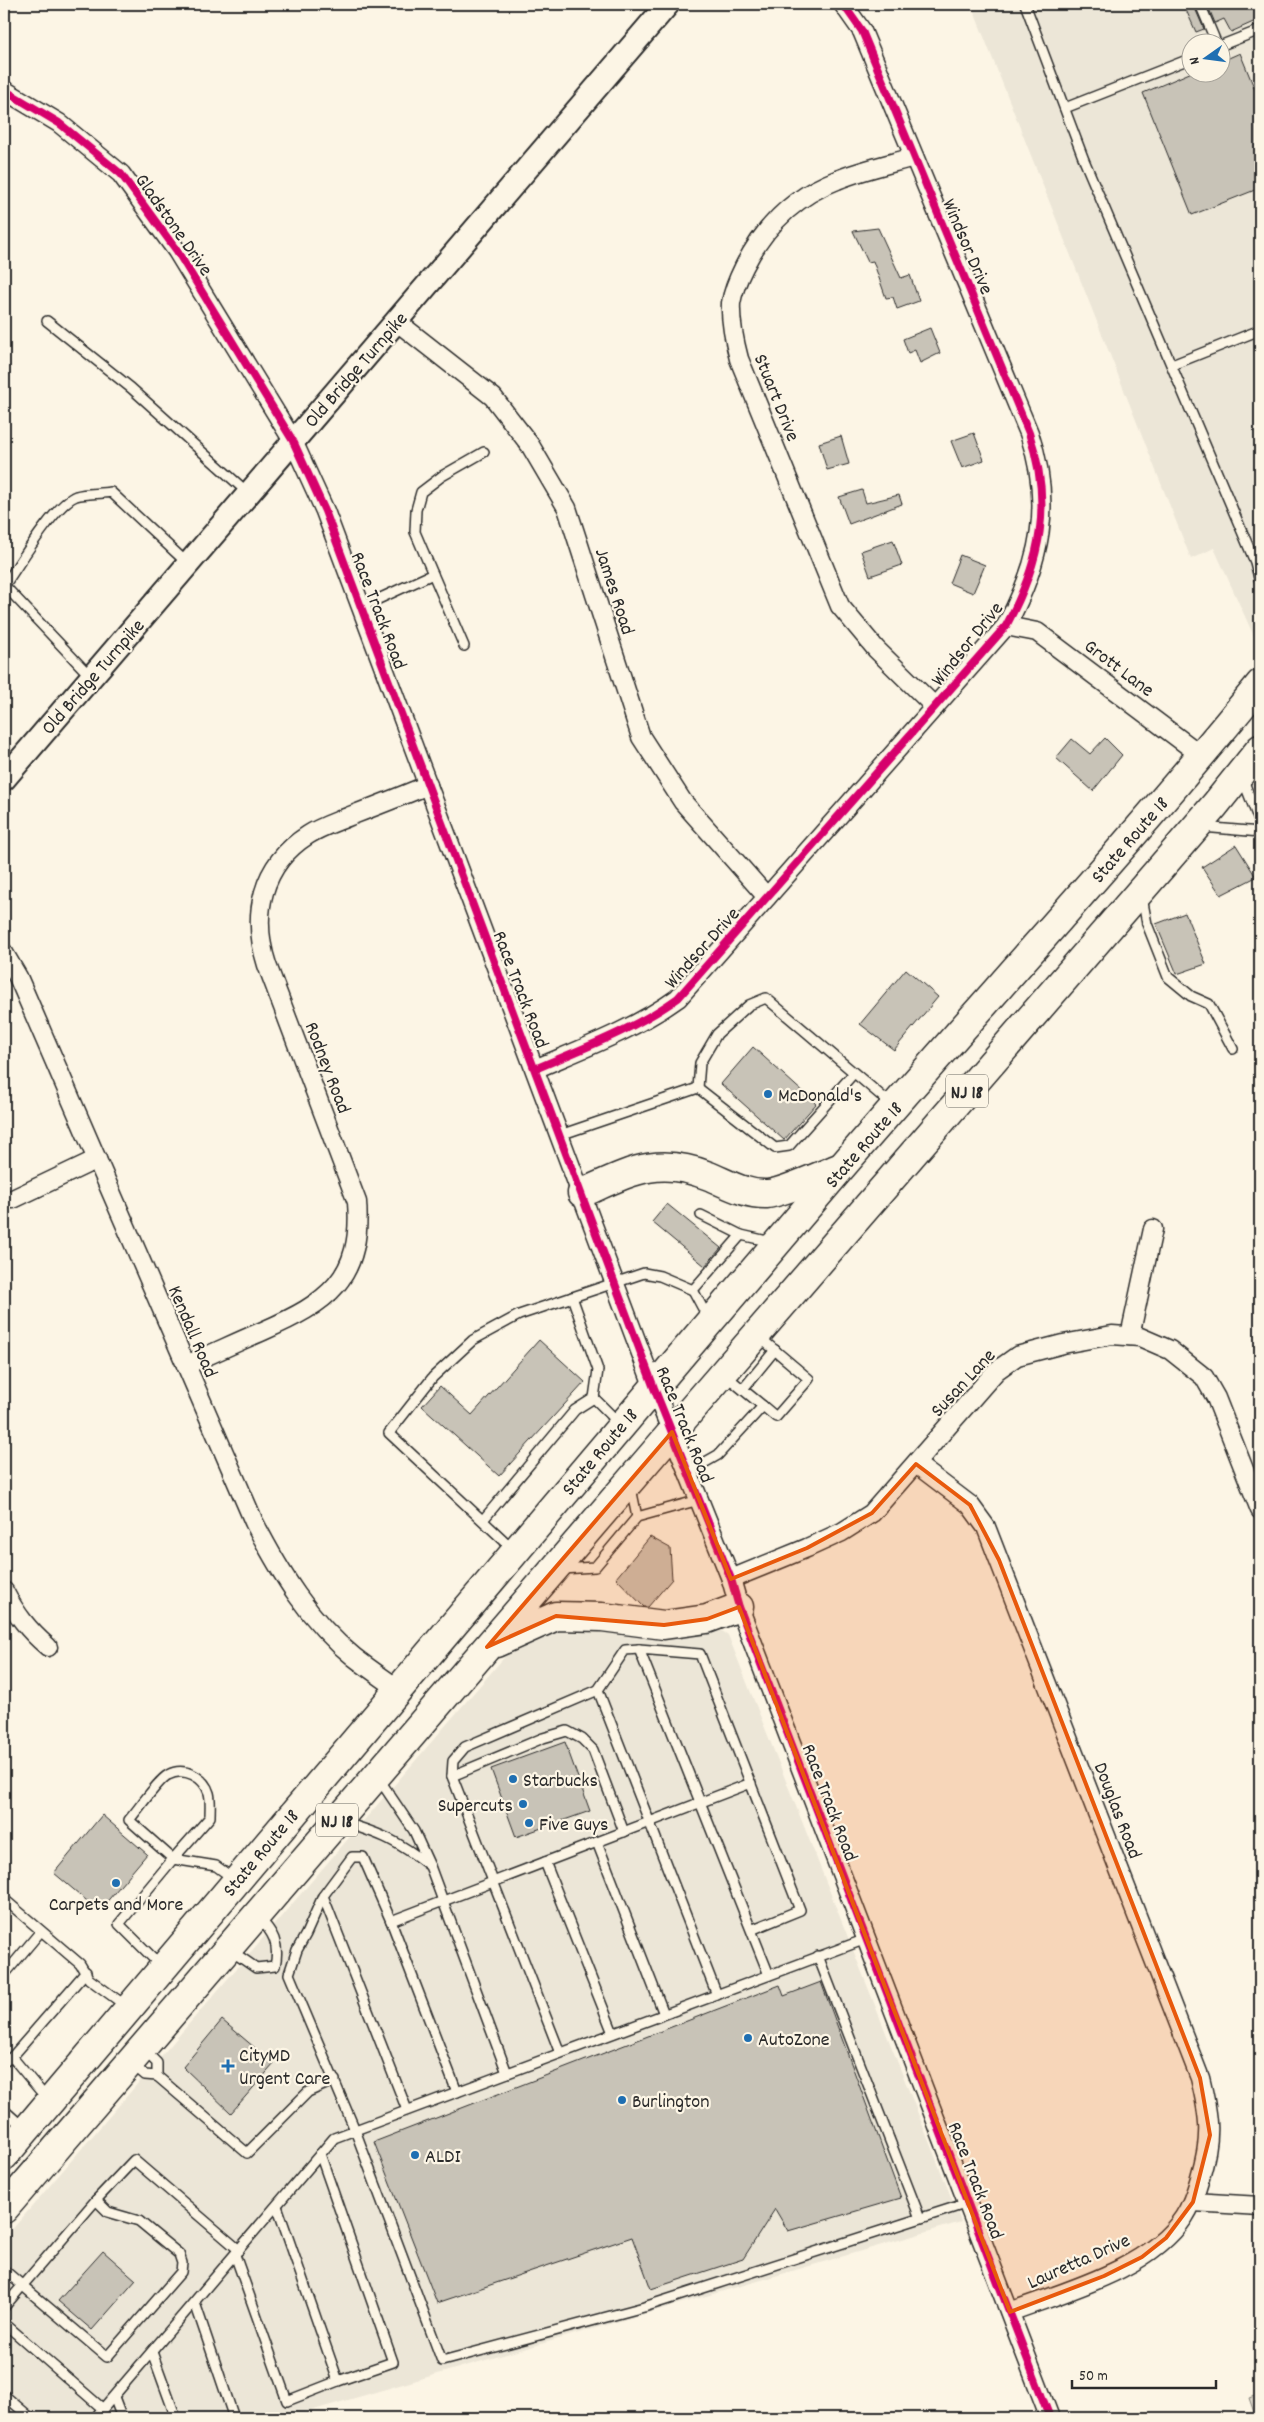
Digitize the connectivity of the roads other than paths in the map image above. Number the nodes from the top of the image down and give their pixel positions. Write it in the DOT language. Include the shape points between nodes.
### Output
graph roads {
  1 [pos="668,4"];
  2 [pos="843,4"];
  3 [pos="1025,4"];
  4 [pos="1200,4"];
  5 [pos="1260,30"];
  6 [pos="1212,32"];
  7 [pos="1232,41"];
  8 [pos="1182,62"];
  9 [pos="4,90"];
  10 [pos="1065,108"];
  11 [pos="914,157"];
  12 [pos="47,321"];
  13 [pos="396,321"];
  14 [pos="1260,330"];
  15 [pos="1172,365"];
  16 [pos="293,441"];
  17 [pos="484,452"];
  18 [pos="248,493"];
  19 [pos="1257,563"];
  20 [pos="188,564"];
  21 [pos="433,574"];
  22 [pos="1260,582"];
  23 [pos="4,586"];
  24 [pos="361,607"];
  25 [pos="1006,626"];
  26 [pos="464,646"];
  27 [pos="91,678"];
  28 [pos="1260,684"];
  29 [pos="935,707"];
  30 [pos="1260,749"];
  31 [pos="1202,756"];
  32 [pos="1240,773"];
  33 [pos="4,779"];
  34 [pos="428,785"];
  35 [pos="1260,823"];
  36 [pos="1196,826"];
  37 [pos="1260,832"];
  38 [pos="1141,890"];
  39 [pos="767,897"];
  40 [pos="4,953"];
  41 [pos="1233,1049"];
  42 [pos="535,1069"];
  43 [pos="854,1073"];
  44 [pos="698,1088"];
  45 [pos="894,1107"];
  46 [pos="560,1135"];
  47 [pos="97,1159"];
  48 [pos="843,1166"];
  49 [pos="582,1193"];
  50 [pos="13,1199"];
  51 [pos="701,1215"];
  52 [pos="1153,1228"];
  53 [pos="741,1235"];
  54 [pos="777,1244"];
  55 [pos="615,1281"];
  56 [pos="693,1290"];
  57 [pos="572,1297"];
  58 [pos="710,1322"];
  59 [pos="1130,1336"];
  60 [pos="766,1342"];
  61 [pos="186,1365"];
  62 [pos="733,1381"];
  63 [pos="654,1388"];
  64 [pos="594,1398"];
  65 [pos="763,1406"];
  66 [pos="621,1425"];
  67 [pos="672,1432"];
  68 [pos="916,1464"];
  69 [pos="688,1472"];
  70 [pos="629,1482"];
  71 [pos="699,1500"];
  72 [pos="1260,1510"];
  73 [pos="638,1517"];
  74 [pos="483,1520"];
  75 [pos="515,1551"];
  76 [pos="554,1569"];
  77 [pos="731,1579"];
  78 [pos="4,1591"];
  79 [pos="739,1607"];
  80 [pos="48,1647"];
  81 [pos="488,1647"];
  82 [pos="639,1649"];
  83 [pos="398,1689"];
  84 [pos="598,1690"];
  85 [pos="377,1776"];
  86 [pos="452,1776"];
  87 [pos="750,1783"];
  88 [pos="700,1803"];
  89 [pos="337,1820"];
  90 [pos="649,1822"];
  91 [pos="624,1832"];
  92 [pos="597,1842"];
  93 [pos="173,1859"];
  94 [pos="545,1862"];
  95 [pos="430,1866"];
  96 [pos="236,1881"];
  97 [pos="493,1881"];
  98 [pos="323,1896"];
  99 [pos="4,1899"];
  100 [pos="444,1899"];
  101 [pos="256,1916"];
  102 [pos="391,1921"];
  103 [pos="751,1930"];
  104 [pos="41,1931"];
  105 [pos="866,1939"];
  106 [pos="228,1949"];
  107 [pos="818,1956"];
  108 [pos="275,1966"];
  109 [pos="163,1968"];
  110 [pos="86,1972"];
  111 [pos="289,1974"];
  112 [pos="4,1975"];
  113 [pos="768,1975"];
  114 [pos="717,1994"];
  115 [pos="129,2008"];
  116 [pos="664,2014"];
  117 [pos="613,2033"];
  118 [pos="560,2053"];
  119 [pos="136,2056"];
  120 [pos="8,2059"];
  121 [pos="507,2073"];
  122 [pos="157,2076"];
  123 [pos="335,2080"];
  124 [pos="457,2092"];
  125 [pos="50,2102"];
  126 [pos="4,2110"];
  127 [pos="407,2110"];
  128 [pos="26,2129"];
  129 [pos="355,2130"];
  130 [pos="320,2154"];
  131 [pos="4,2156"];
  132 [pos="96,2200"];
  133 [pos="1192,2202"];
  134 [pos="968,2203"];
  135 [pos="277,2206"];
  136 [pos="1260,2206"];
  137 [pos="4,2209"];
  138 [pos="920,2218"];
  139 [pos="237,2252"];
  140 [pos="4,2270"];
  141 [pos="22,2285"];
  142 [pos="195,2303"];
  143 [pos="4,2306"];
  144 [pos="1010,2312"];
  145 [pos="4,2323"];
  146 [pos="152,2352"];
  147 [pos="338,2381"];
  148 [pos="4,2395"];
  149 [pos="114,2396"];
  150 [pos="103,2409"];
  151 [pos="31,2418"];
  152 [pos="95,2418"];
  153 [pos="122,2418"];
  154 [pos="176,2418"];
  155 [pos="234,2418"];
  156 [pos="1050,2418"];
  1 -- 13 [label="street, Old Bridge Turnpike"];
  2 -- 11 [label="street, Windsor Drive" via="862,31"];
  3 -- 10 [label="lane"];
  4 -- 6 [label="lane"];
  5 -- 7 [label="lane"];
  8 -- 10 [label="lane"];
  9 -- 16 [label="street, Gladstone Drive" via="59,123 121,174 177,251"];
  10 -- 15 [label="lane"];
  11 -- 25 [label="street, Windsor Drive" via="1029,433 1039,471 1042,515 1035,559 1020,601"];
  11 -- 29 [label="street, Stuart Drive" via="836,180 794,204 769,227 739,278 731,301 732,331 739,359 840,606 876,649"];
  12 -- 18 [label="lane" via="131,388"];
  13 -- 16 [label="street, Old Bridge Turnpike"];
  13 -- 39 [label="street, James Road" via="493,397 530,445 568,508 641,737 683,802"];
  14 -- 15 [label="lane"];
  15 -- 19 [label="lane"];
  16 -- 18 [label="street, Old Bridge Turnpike"];
  16 -- 24 [label="street, Race Track Road" via="325,511"];
  17 -- 21 [label="lane" via="421,492 415,532"];
  18 -- 20 [label="street, Old Bridge Turnpike"];
  19 -- 22 [label="lane"];
  20 -- 23 [label="lane" via="111,492 76,496 62,506"];
  20 -- 27 [label="street, Old Bridge Turnpike"];
  21 -- 24 [label="lane"];
  21 -- 26 [label="lane"];
  23 -- 27 [label="lane"];
  24 -- 34 [label="street, Race Track Road"];
  25 -- 29 [label="street, Windsor Drive"];
  25 -- 31 [label="street, Grott Lane" via="1037,632"];
  27 -- 33 [label="street, Old Bridge Turnpike"];
  28 -- 31 [label="highway, State Route 18 / NJ 18"];
  29 -- 39 [label="street, Windsor Drive"];
  30 -- 32 [label="highway, State Route 18 / NJ 18"];
  31 -- 45 [label="highway, State Route 18 / NJ 18"];
  32 -- 35 [label="lane"];
  32 -- 36 [label="highway, State Route 18 / NJ 18"];
  34 -- 42 [label="street, Race Track Road"];
  34 -- 61 [label="street, Rodney Road" via="309,834 291,847 277,864 266,883 260,904 258,926 264,956 357,1202 356,1245 349,1265 338,1284 320,1302 294,1317"];
  36 -- 37 [label="lane"];
  36 -- 38 [label="highway, State Route 18 / NJ 18"];
  38 -- 41 [label="lane" via="1147,924 1168,977 1191,996 1209,1004"];
  38 -- 60 [label="highway, State Route 18 / NJ 18"];
  39 -- 42 [label="street, Windsor Drive" via="678,998 658,1013"];
  40 -- 47 [label="street, Kendall Road" via="18,977"];
  42 -- 46 [label="street, Race Track Road"];
  43 -- 44 [label="lane" via="789,1146 775,1148"];
  43 -- 44 [label="lane" via="766,998 749,1005 717,1034 700,1063"];
  43 -- 45 [label="lane"];
  44 -- 46 [label="lane"];
  45 -- 48 [label="highway, State Route 18 / NJ 18"];
  46 -- 49 [label="street, Race Track Road"];
  47 -- 50 [label="street"];
  47 -- 61 [label="street, Kendall Road"];
  48 -- 49 [label="highway" via="768,1194 742,1191 680,1167 654,1166 628,1173"];
  48 -- 54 [label="highway, State Route 18 / NJ 18"];
  49 -- 55 [label="street, Race Track Road"];
  51 -- 53 [label="lane"];
  52 -- 59 [label="street"];
  53 -- 54 [label="lane"];
  53 -- 56 [label="lane"];
  54 -- 58 [label="highway, State Route 18 / NJ 18"];
  55 -- 56 [label="lane" via="644,1272"];
  55 -- 57 [label="lane"];
  55 -- 63 [label="street, Race Track Road"];
  56 -- 58 [label="lane"];
  57 -- 64 [label="lane" via="598,1370"];
  57 -- 74 [label="lane" via="519,1314 474,1340 433,1377 390,1433"];
  58 -- 63 [label="highway, State Route 18 / NJ 18"];
  59 -- 68 [label="street, Susan Lane" via="1063,1344 1017,1356 996,1371"];
  59 -- 72 [label="street, Susan Lane" via="1170,1350 1204,1377 1216,1398"];
  60 -- 62 [label="highway, State Route 18 / NJ 18"];
  60 -- 65 [label="lane" via="809,1379 776,1417"];
  61 -- 83 [label="street, Kendall Road" via="254,1522 277,1566 325,1629 353,1656"];
  62 -- 65 [label="lane"];
  62 -- 67 [label="highway, State Route 18 / NJ 18"];
  63 -- 66 [label="highway, State Route 18 / NJ 18"];
  63 -- 67 [label="street, Race Track Road"];
  64 -- 66 [label="lane"];
  64 -- 74 [label="lane" via="575,1410"];
  65 -- 69 [label="lane" via="718,1456"];
  66 -- 75 [label="highway, State Route 18 / NJ 18"];
  67 -- 69 [label="street, Race Track Road"];
  67 -- 70 [label="highway, State Route 18 / NJ 18"];
  68 -- 77 [label="street, Susan Lane" via="872,1513 850,1527"];
  68 -- 133 [label="street, Douglas Road" via="970,1505 986,1527 1200,2078 1210,2135"];
  69 -- 71 [label="street, Race Track Road"];
  70 -- 73 [label="lane"];
  70 -- 76 [label="highway, State Route 18 / NJ 18"];
  71 -- 73 [label="lane"];
  71 -- 77 [label="street, Race Track Road"];
  73 -- 76 [label="lane" via="595,1567"];
  74 -- 75 [label="lane"];
  75 -- 83 [label="highway, State Route 18 / NJ 18"];
  76 -- 81 [label="highway, State Route 18 / NJ 18"];
  77 -- 79 [label="street, Race Track Road"];
  78 -- 80 [label="street" via="16,1615"];
  79 -- 81 [label="highway" via="707,1619 664,1625 602,1617 556,1616"];
  79 -- 105 [label="street, Race Track Road"];
  81 -- 85 [label="highway, State Route 18 / NJ 18"];
  82 -- 84 [label="lane" via="625,1650"];
  82 -- 87 [label="lane" via="700,1654"];
  82 -- 88 [label="lane"];
  83 -- 96 [label="highway, State Route 18 / NJ 18"];
  84 -- 86 [label="lane" via="465,1747 453,1761"];
  84 -- 90 [label="lane"];
  85 -- 89 [label="highway, State Route 18 / NJ 18"];
  85 -- 95 [label="lane" via="414,1831"];
  86 -- 91 [label="lane" via="567,1731 582,1738 593,1750"];
  86 -- 97 [label="lane"];
  87 -- 88 [label="lane"];
  87 -- 103 [label="lane" via="800,1910"];
  88 -- 90 [label="lane"];
  88 -- 103 [label="lane"];
  89 -- 95 [label="lane" via="381,1834"];
  89 -- 101 [label="highway, State Route 18 / NJ 18"];
  90 -- 91 [label="lane"];
  90 -- 114 [label="lane"];
  91 -- 92 [label="lane"];
  92 -- 94 [label="lane"];
  92 -- 116 [label="lane"];
  93 -- 93 [label="lane" via="129,1820 167,1775 183,1771 205,1782 210,1795 210,1817"];
  93 -- 96 [label="lane" via="216,1866"];
  93 -- 109 [label="lane" via="119,1924"];
  94 -- 97 [label="lane"];
  94 -- 117 [label="lane"];
  95 -- 100 [label="lane"];
  96 -- 109 [label="highway, State Route 18 / NJ 18"];
  97 -- 100 [label="lane"];
  97 -- 118 [label="lane"];
  98 -- 102 [label="lane" via="352,1857 363,1858"];
  98 -- 111 [label="lane"];
  98 -- 127 [label="lane"];
  99 -- 104 [label="lane"];
  100 -- 102 [label="lane"];
  100 -- 121 [label="lane"];
  101 -- 106 [label="highway, State Route 18 / NJ 18"];
  101 -- 108 [label="lane" via="272,1931 278,1951"];
  102 -- 124 [label="lane"];
  103 -- 113 [label="lane"];
  104 -- 110 [label="lane"];
  104 -- 112 [label="lane"];
  105 -- 107 [label="lane"];
  105 -- 134 [label="street, Race Track Road"];
  106 -- 108 [label="lane" via="256,1968"];
  106 -- 119 [label="highway, State Route 18 / NJ 18"];
  107 -- 113 [label="lane"];
  107 -- 138 [label="lane"];
  108 -- 111 [label="lane"];
  109 -- 115 [label="highway, State Route 18 / NJ 18"];
  110 -- 115 [label="lane" via="89,1978"];
  110 -- 120 [label="lane"];
  111 -- 123 [label="lane"];
  113 -- 114 [label="lane"];
  114 -- 116 [label="lane"];
  115 -- 125 [label="highway, State Route 18 / NJ 18"];
  116 -- 117 [label="lane"];
  117 -- 118 [label="lane"];
  118 -- 121 [label="lane"];
  119 -- 122 [label="lane" via="145,2075"];
  119 -- 122 [label="lane" via="157,2063"];
  119 -- 137 [label="highway, State Route 18 / NJ 18"];
  120 -- 125 [label="lane"];
  121 -- 124 [label="lane"];
  122 -- 123 [label="lane" via="247,2153 308,2092"];
  123 -- 129 [label="lane"];
  124 -- 127 [label="lane"];
  125 -- 128 [label="highway, State Route 18 / NJ 18"];
  126 -- 128 [label="lane"];
  127 -- 129 [label="lane"];
  128 -- 131 [label="highway, State Route 18 / NJ 18"];
  129 -- 130 [label="lane" via="334,2138"];
  129 -- 138 [label="lane" via="442,2361 644,2307"];
  130 -- 135 [label="lane"];
  130 -- 147 [label="lane" via="393,2362"];
  132 -- 139 [label="lane" via="134,2160"];
  132 -- 141 [label="lane"];
  132 -- 141 [label="lane" via="108,2212 139,2221 179,2254 181,2272 107,2357"];
  133 -- 136 [label="street"];
  133 -- 144 [label="street, Lauretta Drive" via="1184,2218 1166,2238 1142,2257 1104,2276"];
  134 -- 138 [label="lane"];
  134 -- 144 [label="street, Race Track Road"];
  135 -- 139 [label="lane"];
  135 -- 147 [label="lane"];
  139 -- 142 [label="lane"];
  139 -- 147 [label="lane" via="287,2401"];
  140 -- 141 [label="lane"];
  141 -- 143 [label="lane"];
  142 -- 146 [label="lane"];
  142 -- 155 [label="lane"];
  144 -- 156 [label="street, Race Track Road"];
  145 -- 150 [label="lane"];
  146 -- 149 [label="lane"];
  146 -- 154 [label="lane"];
  148 -- 151 [label="lane"];
  149 -- 150 [label="lane"];
  149 -- 153 [label="lane"];
  150 -- 152 [label="lane"];
}
